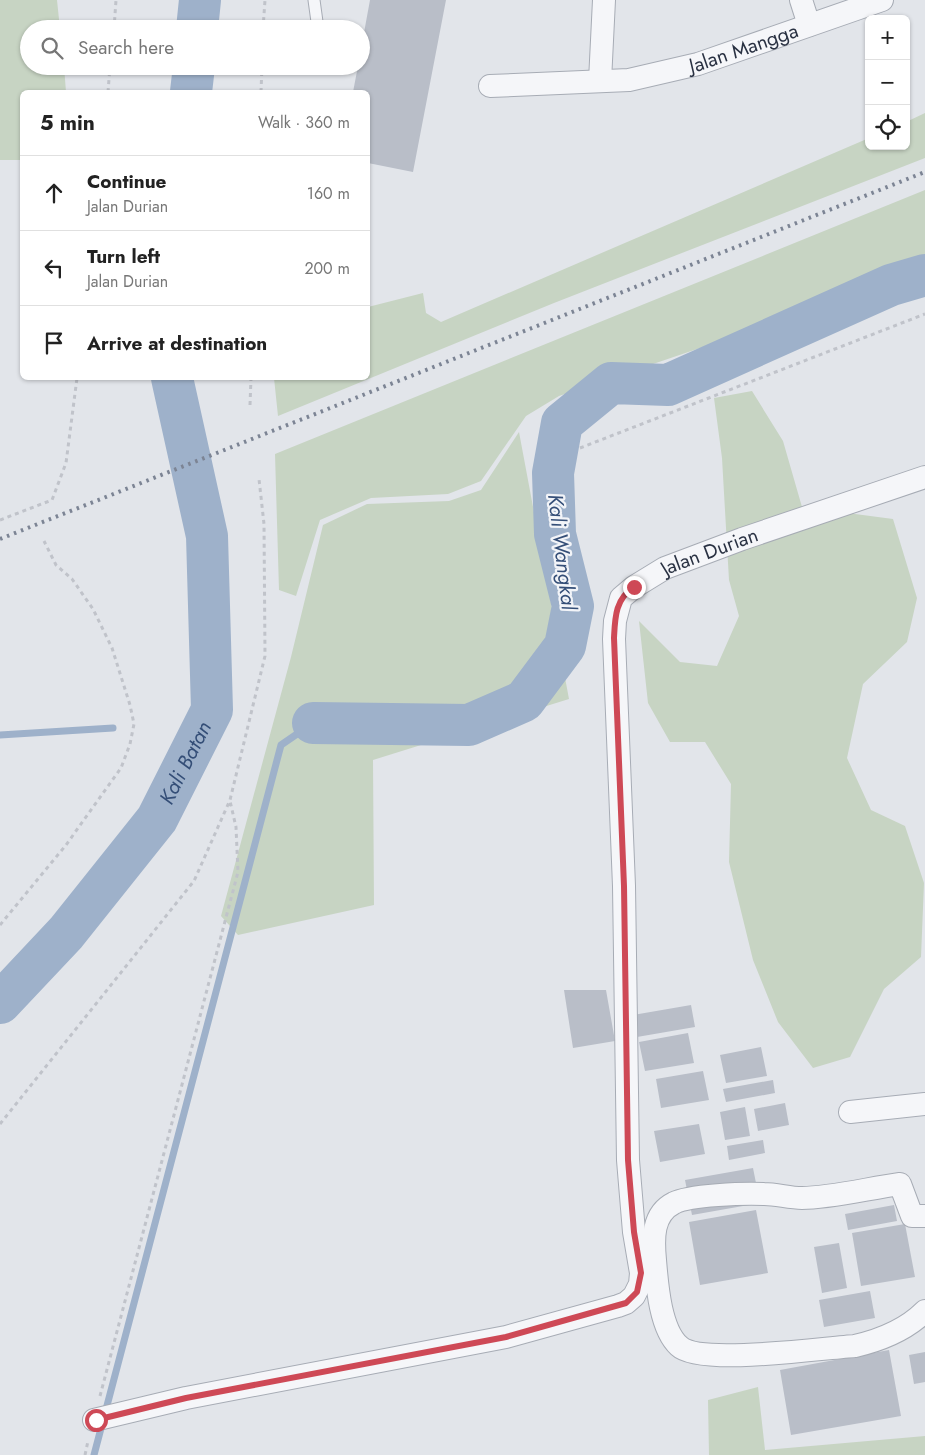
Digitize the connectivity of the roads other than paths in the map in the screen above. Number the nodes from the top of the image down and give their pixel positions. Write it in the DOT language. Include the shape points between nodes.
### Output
graph roads {
  1 [pos="314,0"];
  2 [pos="604,0"];
  3 [pos="801,0"];
  4 [pos="882,0"];
  5 [pos="317,20"];
  6 [pos="809,25"];
  7 [pos="600,81"];
  8 [pos="490,86"];
  9 [pos="925,477"];
  10 [pos="925,1104"];
  11 [pos="850,1112"];
  12 [pos="925,1216"];
  13 [pos="925,1311"];
  14 [pos="101,1418"];
  1 -- 5 [label="lane"];
  2 -- 7 [label="street"];
  3 -- 6 [label="street"];
  4 -- 6 [label="street, Jalan Mangga"];
  6 -- 7 [label="street, Jalan Mangga" via="698,64 629,80"];
  7 -- 8 [label="street, Jalan Mangga"];
  9 -- 14 [label="street, Jalan Durian" via="665,568 626,592 618,605 614,638 624,886 628,1160 641,1273 634,1296 618,1306 506,1337 186,1398"];
  10 -- 11 [label="street"];
  12 -- 13 [label="street" via="912,1216 900,1184 802,1198 764,1194 688,1199 663,1210 654,1230 654,1250 657,1286 667,1328 679,1347 691,1354 719,1356 854,1346 874,1342 893,1333"];
}
